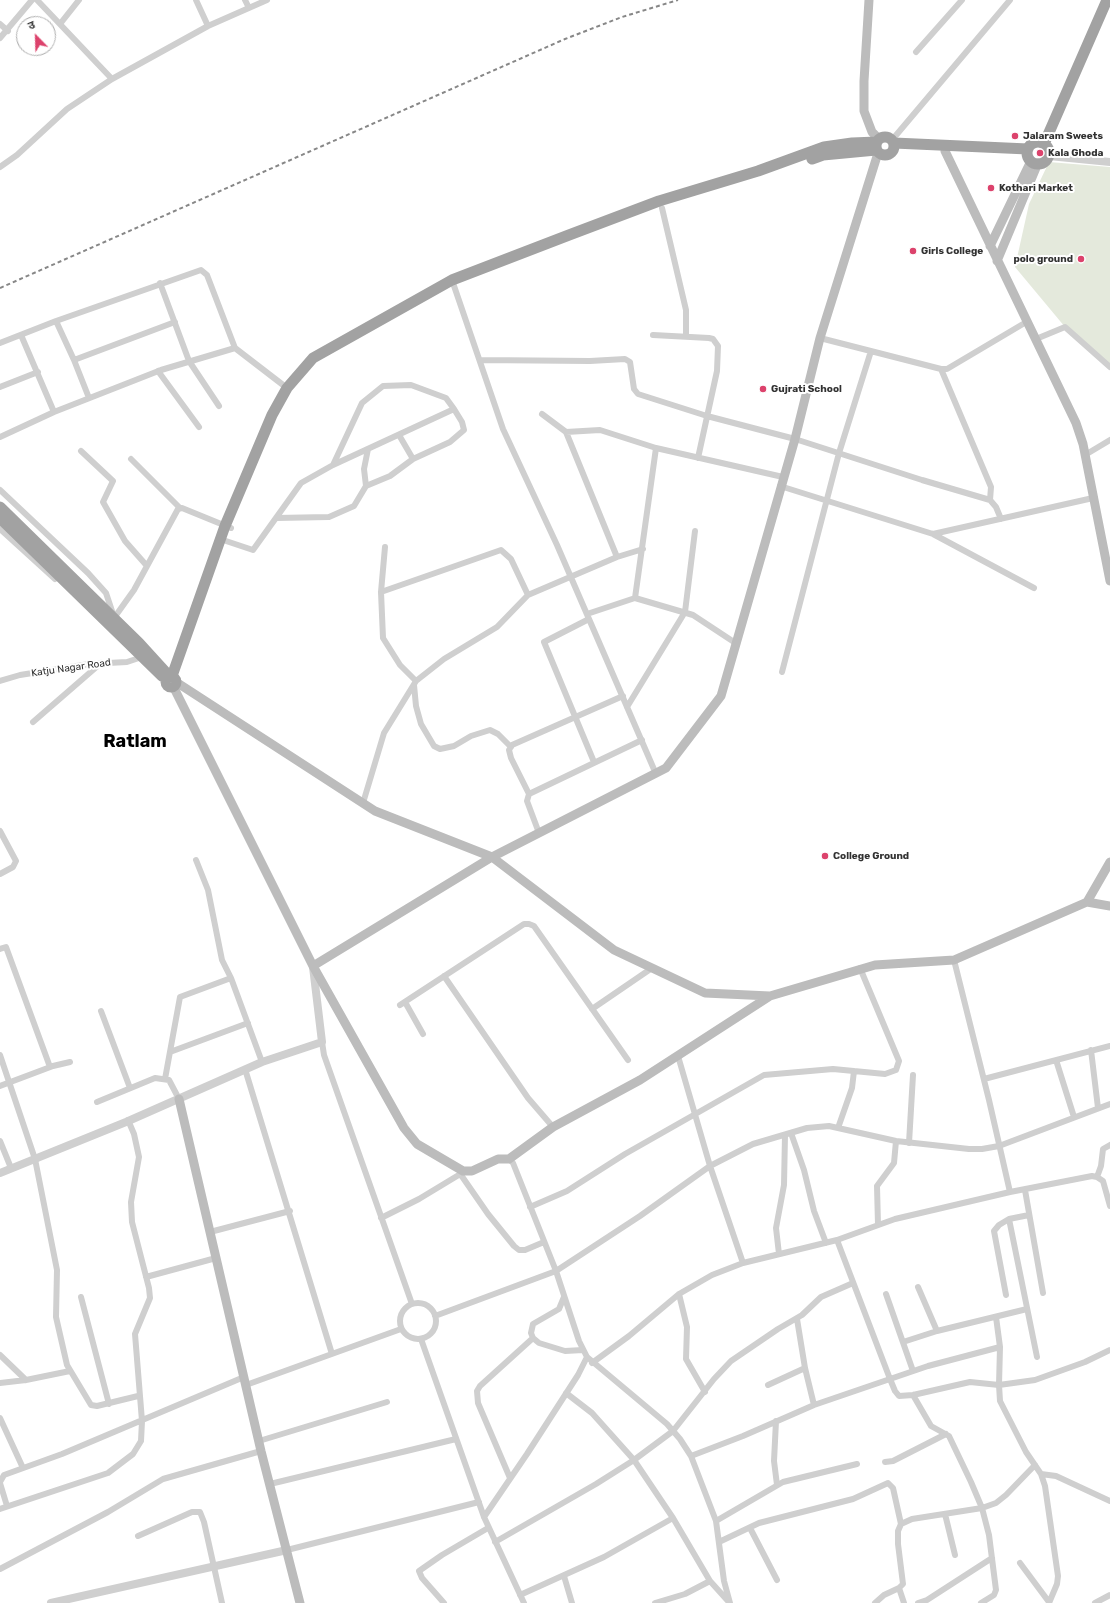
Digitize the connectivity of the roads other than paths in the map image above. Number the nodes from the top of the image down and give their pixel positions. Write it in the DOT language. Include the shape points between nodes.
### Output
graph roads {
  1 [pos="32,0"];
  2 [pos="37,0"];
  3 [pos="79,0"];
  4 [pos="196,0"];
  5 [pos="245,0"];
  6 [pos="267,0"];
  7 [pos="869,0"];
  8 [pos="962,0"];
  9 [pos="1010,0"];
  10 [pos="1102,0"];
  11 [pos="1107,0"];
  12 [pos="248,8"];
  13 [pos="0,24"];
  14 [pos="60,24"];
  15 [pos="208,26"];
  16 [pos="8,30"];
  17 [pos="0,38"];
  18 [pos="916,52"];
  19 [pos="112,79"];
  20 [pos="1042,143"];
  21 [pos="893,144"];
  22 [pos="877,146"];
  23 [pos="944,151"];
  24 [pos="1049,156"];
  25 [pos="1031,157"];
  26 [pos="1110,162"];
  27 [pos="0,167"];
  28 [pos="662,208"];
  29 [pos="990,246"];
  30 [pos="997,261"];
  31 [pos="160,283"];
  32 [pos="453,284"];
  33 [pos="56,321"];
  34 [pos="1028,321"];
  35 [pos="175,322"];
  36 [pos="21,335"];
  37 [pos="653,335"];
  38 [pos="686,336"];
  39 [pos="820,338"];
  40 [pos="1036,339"];
  41 [pos="0,343"];
  42 [pos="235,348"];
  43 [pos="871,351"];
  44 [pos="74,360"];
  45 [pos="480,360"];
  46 [pos="189,361"];
  47 [pos="1110,367"];
  48 [pos="941,369"];
  49 [pos="158,371"];
  50 [pos="38,372"];
  51 [pos="0,387"];
  52 [pos="287,388"];
  53 [pos="89,398"];
  54 [pos="219,406"];
  55 [pos="454,409"];
  56 [pos="54,412"];
  57 [pos="542,414"];
  58 [pos="707,416"];
  59 [pos="199,428"];
  60 [pos="566,432"];
  61 [pos="399,435"];
  62 [pos="0,437"];
  63 [pos="794,439"];
  64 [pos="1110,440"];
  65 [pos="656,448"];
  66 [pos="368,449"];
  67 [pos="81,451"];
  68 [pos="839,453"];
  69 [pos="1085,455"];
  70 [pos="698,458"];
  71 [pos="131,459"];
  72 [pos="413,459"];
  73 [pos="333,465"];
  74 [pos="782,481"];
  75 [pos="366,486"];
  76 [pos="0,490"];
  77 [pos="1093,498"];
  78 [pos="990,500"];
  79 [pos="827,501"];
  80 [pos="0,508"];
  81 [pos="180,508"];
  82 [pos="0,518"];
  83 [pos="276,518"];
  84 [pos="1001,519"];
  85 [pos="228,527"];
  86 [pos="0,529"];
  87 [pos="695,531"];
  88 [pos="933,534"];
  89 [pos="226,541"];
  90 [pos="385,547"];
  91 [pos="643,549"];
  92 [pos="616,557"];
  93 [pos="147,566"];
  94 [pos="1109,572"];
  95 [pos="571,576"];
  96 [pos="1110,582"];
  97 [pos="1034,588"];
  98 [pos="381,592"];
  99 [pos="528,596"];
  100 [pos="635,598"];
  101 [pos="685,612"];
  102 [pos="588,617"];
  103 [pos="110,620"];
  104 [pos="737,644"];
  105 [pos="142,657"];
  106 [pos="101,663"];
  107 [pos="782,672"];
  108 [pos="172,680"];
  109 [pos="0,681"];
  110 [pos="415,683"];
  111 [pos="623,696"];
  112 [pos="628,707"];
  113 [pos="575,718"];
  114 [pos="33,722"];
  115 [pos="642,740"];
  116 [pos="510,747"];
  117 [pos="594,762"];
  118 [pos="656,774"];
  119 [pos="528,794"];
  120 [pos="363,803"];
  121 [pos="0,831"];
  122 [pos="539,833"];
  123 [pos="492,857"];
  124 [pos="196,860"];
  125 [pos="1110,862"];
  126 [pos="0,874"];
  127 [pos="1088,902"];
  128 [pos="1110,906"];
  129 [pos="0,949"];
  130 [pos="954,960"];
  131 [pos="313,966"];
  132 [pos="652,968"];
  133 [pos="860,968"];
  134 [pos="444,976"];
  135 [pos="231,978"];
  136 [pos="770,996"];
  137 [pos="592,1009"];
  138 [pos="102,1011"];
  139 [pos="248,1023"];
  140 [pos="423,1034"];
  141 [pos="322,1042"];
  142 [pos="1110,1046"];
  143 [pos="1091,1050"];
  144 [pos="170,1052"];
  145 [pos="0,1055"];
  146 [pos="678,1056"];
  147 [pos="628,1060"];
  148 [pos="1056,1060"];
  149 [pos="70,1062"];
  150 [pos="262,1062"];
  151 [pos="50,1067"];
  152 [pos="245,1069"];
  153 [pos="854,1071"];
  154 [pos="913,1075"];
  155 [pos="165,1079"];
  156 [pos="984,1079"];
  157 [pos="10,1082"];
  158 [pos="0,1086"];
  159 [pos="130,1088"];
  160 [pos="179,1099"];
  161 [pos="97,1102"];
  162 [pos="1110,1104"];
  163 [pos="1098,1108"];
  164 [pos="695,1116"];
  165 [pos="1074,1117"];
  166 [pos="128,1120"];
  167 [pos="554,1127"];
  168 [pos="838,1128"];
  169 [pos="788,1134"];
  170 [pos="0,1141"];
  171 [pos="896,1141"];
  172 [pos="909,1142"];
  173 [pos="1110,1145"];
  174 [pos="999,1146"];
  175 [pos="35,1159"];
  176 [pos="509,1159"];
  177 [pos="710,1166"];
  178 [pos="11,1168"];
  179 [pos="0,1173"];
  180 [pos="462,1173"];
  181 [pos="1097,1177"];
  182 [pos="1025,1190"];
  183 [pos="1010,1192"];
  184 [pos="1110,1206"];
  185 [pos="530,1207"];
  186 [pos="290,1211"];
  187 [pos="1029,1215"];
  188 [pos="381,1218"];
  189 [pos="1009,1219"];
  190 [pos="878,1225"];
  191 [pos="210,1232"];
  192 [pos="837,1240"];
  193 [pos="544,1242"];
  194 [pos="826,1243"];
  195 [pos="779,1254"];
  196 [pos="216,1258"];
  197 [pos="743,1263"];
  198 [pos="556,1271"];
  199 [pos="146,1277"];
  200 [pos="853,1283"];
  201 [pos="918,1287"];
  202 [pos="1043,1293"];
  203 [pos="679,1294"];
  204 [pos="886,1294"];
  205 [pos="1006,1295"];
  206 [pos="81,1297"];
  207 [pos="564,1298"];
  208 [pos="412,1304"];
  209 [pos="1027,1309"];
  210 [pos="435,1316"];
  211 [pos="996,1317"];
  212 [pos="797,1319"];
  213 [pos="401,1329"];
  214 [pos="937,1331"];
  215 [pos="533,1338"];
  216 [pos="421,1339"];
  217 [pos="902,1342"];
  218 [pos="1000,1347"];
  219 [pos="583,1350"];
  220 [pos="1110,1350"];
  221 [pos="332,1354"];
  222 [pos="0,1355"];
  223 [pos="587,1357"];
  224 [pos="1037,1357"];
  225 [pos="592,1363"];
  226 [pos="805,1368"];
  227 [pos="70,1371"];
  228 [pos="913,1371"];
  229 [pos="890,1379"];
  230 [pos="26,1380"];
  231 [pos="245,1381"];
  232 [pos="0,1383"];
  233 [pos="768,1384"];
  234 [pos="999,1385"];
  235 [pos="705,1392"];
  236 [pos="566,1393"];
  237 [pos="913,1395"];
  238 [pos="138,1396"];
  239 [pos="387,1402"];
  240 [pos="110,1404"];
  241 [pos="814,1405"];
  242 [pos="0,1418"];
  243 [pos="142,1421"];
  244 [pos="776,1421"];
  245 [pos="673,1431"];
  246 [pos="946,1434"];
  247 [pos="456,1439"];
  248 [pos="259,1441"];
  249 [pos="261,1451"];
  250 [pos="691,1456"];
  251 [pos="634,1460"];
  252 [pos="885,1462"];
  253 [pos="857,1464"];
  254 [pos="1035,1465"];
  255 [pos="23,1468"];
  256 [pos="1042,1474"];
  257 [pos="510,1478"];
  258 [pos="0,1483"];
  259 [pos="270,1484"];
  260 [pos="777,1485"];
  261 [pos="1110,1501"];
  262 [pos="479,1502"];
  263 [pos="7,1506"];
  264 [pos="982,1508"];
  265 [pos="0,1509"];
  266 [pos="945,1514"];
  267 [pos="484,1517"];
  268 [pos="673,1518"];
  269 [pos="716,1520"];
  270 [pos="902,1524"];
  271 [pos="488,1528"];
  272 [pos="750,1528"];
  273 [pos="138,1536"];
  274 [pos="495,1542"];
  275 [pos="719,1542"];
  276 [pos="286,1550"];
  277 [pos="955,1555"];
  278 [pos="992,1558"];
  279 [pos="1020,1563"];
  280 [pos="214,1566"];
  281 [pos="0,1569"];
  282 [pos="564,1576"];
  283 [pos="777,1580"];
  284 [pos="710,1581"];
  285 [pos="899,1588"];
  286 [pos="520,1595"];
  287 [pos="1110,1595"];
  288 [pos="51,1603"];
  289 [pos="222,1603"];
  290 [pos="300,1603"];
  291 [pos="444,1603"];
  292 [pos="524,1603"];
  293 [pos="572,1603"];
  294 [pos="655,1603"];
  295 [pos="730,1603"];
  296 [pos="874,1603"];
  297 [pos="904,1603"];
  298 [pos="918,1603"];
  299 [pos="981,1603"];
  300 [pos="1049,1603"];
  301 [pos="1095,1603"];
  1 -- 16 [label="street"];
  2 -- 14 [label="street"];
  3 -- 14 [label="street"];
  4 -- 15 [label="street"];
  5 -- 12 [label="street"];
  6 -- 12 [label="street"];
  7 -- 22 [label="main road" via="864,111"];
  8 -- 18 [label="street"];
  9 -- 21 [label="street"];
  10 -- 20 [label="highway"];
  11 -- 20 [label="highway"];
  12 -- 15 [label="street"];
  13 -- 16 [label="street"];
  14 -- 19 [label="street"];
  15 -- 19 [label="street"];
  16 -- 17 [label="street"];
  19 -- 27 [label="street" via="67,109 17,155"];
  20 -- 24 [label="highway" via="1048,148"];
  20 -- 25 [label="highway" via="1034,143"];
  21 -- 22 [label="highway" via="886,137"];
  21 -- 22 [label="highway" via="892,153 885,156"];
  21 -- 23 [label="highway"];
  21 -- 25 [label="highway"];
  22 -- 28 [label="highway" via="823,155"];
  22 -- 32 [label="highway" via="838,145 800,155 758,171 659,201"];
  22 -- 39 [label="main road"];
  23 -- 25 [label="highway"];
  23 -- 29 [label="main road"];
  24 -- 25 [label="highway" via="1043,162"];
  24 -- 26 [label="street"];
  25 -- 29 [label="main road"];
  25 -- 30 [label="main road"];
  28 -- 32 [label="highway"];
  28 -- 38 [label="street" via="686,310"];
  29 -- 30 [label="main road"];
  30 -- 34 [label="main road"];
  31 -- 33 [label="street"];
  31 -- 35 [label="street"];
  31 -- 42 [label="street" via="198,270 203,271 207,275"];
  32 -- 45 [label="street"];
  32 -- 52 [label="highway" via="313,358"];
  32 -- 85 [label="highway" via="323,360 292,391 276,417"];
  33 -- 36 [label="street"];
  33 -- 44 [label="street"];
  34 -- 40 [label="main road"];
  34 -- 48 [label="street" via="947,369"];
  35 -- 44 [label="street"];
  35 -- 46 [label="street"];
  36 -- 41 [label="street"];
  36 -- 50 [label="street"];
  37 -- 38 [label="street"];
  38 -- 58 [label="street" via="713,339 718,346 718,372"];
  39 -- 43 [label="street"];
  39 -- 63 [label="main road"];
  40 -- 47 [label="street" via="1065,327"];
  40 -- 69 [label="main road" via="1076,423"];
  42 -- 46 [label="street"];
  42 -- 52 [label="street"];
  43 -- 48 [label="street"];
  43 -- 68 [label="street"];
  44 -- 53 [label="street"];
  45 -- 58 [label="street" via="625,359 630,362 634,389 638,394"];
  45 -- 95 [label="street" via="503,429"];
  46 -- 49 [label="street"];
  46 -- 54 [label="street"];
  48 -- 78 [label="street" via="991,487"];
  49 -- 53 [label="street"];
  49 -- 59 [label="street"];
  50 -- 51 [label="street"];
  50 -- 56 [label="street"];
  52 -- 85 [label="highway" via="272,415"];
  53 -- 56 [label="street"];
  55 -- 61 [label="street"];
  55 -- 72 [label="street" via="464,430 450,442"];
  55 -- 73 [label="street" via="446,398 410,385 383,386 362,403"];
  56 -- 62 [label="street"];
  57 -- 60 [label="street"];
  58 -- 63 [label="street"];
  58 -- 70 [label="street"];
  60 -- 65 [label="street" via="600,430"];
  60 -- 92 [label="street"];
  61 -- 66 [label="street"];
  61 -- 72 [label="street"];
  63 -- 68 [label="street"];
  63 -- 74 [label="main road"];
  64 -- 69 [label="street"];
  65 -- 70 [label="street"];
  65 -- 91 [label="street"];
  66 -- 73 [label="street"];
  66 -- 75 [label="street" via="364,469"];
  67 -- 93 [label="street" via="113,481 103,502 125,541"];
  68 -- 78 [label="street"];
  68 -- 79 [label="street"];
  69 -- 77 [label="main road"];
  70 -- 74 [label="street"];
  71 -- 81 [label="street"];
  72 -- 75 [label="street" via="390,476"];
  73 -- 83 [label="street" via="301,483"];
  74 -- 79 [label="street"];
  74 -- 104 [label="main road"];
  75 -- 83 [label="street" via="354,506 329,517"];
  76 -- 103 [label="street" via="106,593"];
  77 -- 84 [label="street"];
  77 -- 94 [label="main road"];
  78 -- 84 [label="street"];
  79 -- 88 [label="street"];
  79 -- 107 [label="street"];
  80 -- 103 [label="highway"];
  81 -- 85 [label="street"];
  81 -- 93 [label="street"];
  82 -- 103 [label="highway"];
  83 -- 89 [label="street" via="253,550"];
  84 -- 88 [label="street"];
  85 -- 89 [label="highway"];
  85 -- 108 [label="highway"];
  86 -- 103 [label="street" via="82,604"];
  87 -- 101 [label="street"];
  88 -- 97 [label="street"];
  89 -- 108 [label="highway"];
  90 -- 98 [label="street"];
  91 -- 92 [label="street"];
  91 -- 100 [label="street"];
  92 -- 95 [label="street"];
  93 -- 103 [label="street" via="134,590"];
  94 -- 96 [label="main road"];
  95 -- 99 [label="street"];
  95 -- 102 [label="street"];
  98 -- 99 [label="street" via="501,550 511,559"];
  98 -- 110 [label="street" via="383,638"];
  99 -- 110 [label="street" via="497,627 444,659"];
  100 -- 101 [label="street"];
  100 -- 102 [label="street"];
  101 -- 104 [label="street"];
  101 -- 112 [label="street"];
  102 -- 111 [label="street"];
  102 -- 113 [label="street" via="544,642"];
  103 -- 105 [label="highway"];
  103 -- 108 [label="highway" via="156,660"];
  104 -- 118 [label="main road" via="721,696 666,768"];
  105 -- 106 [label="street, Katju Nagar Road" via="127,662"];
  105 -- 108 [label="highway"];
  106 -- 109 [label="street, Katju Nagar Road" via="20,675"];
  106 -- 114 [label="street"];
  108 -- 120 [label="main road"];
  108 -- 131 [label="main road"];
  110 -- 116 [label="street" via="416,706 421,724 434,746 440,749 454,746 471,736 490,730 498,734"];
  110 -- 120 [label="street" via="384,733"];
  111 -- 112 [label="street"];
  111 -- 113 [label="street"];
  112 -- 115 [label="street"];
  113 -- 116 [label="street"];
  113 -- 117 [label="street"];
  115 -- 117 [label="street"];
  115 -- 118 [label="street"];
  116 -- 119 [label="street" via="511,758"];
  117 -- 119 [label="street"];
  118 -- 122 [label="main road"];
  119 -- 122 [label="street" via="527,801"];
  120 -- 123 [label="main road" via="375,811"];
  121 -- 126 [label="street" via="16,861 13,867"];
  122 -- 123 [label="main road"];
  123 -- 131 [label="main road"];
  123 -- 132 [label="main road" via="614,950"];
  124 -- 135 [label="street" via="208,890 222,960"];
  125 -- 127 [label="main road"];
  127 -- 128 [label="main road"];
  127 -- 130 [label="main road"];
  129 -- 151 [label="street" via="6,947"];
  130 -- 133 [label="main road"];
  130 -- 156 [label="street"];
  131 -- 141 [label="street"];
  131 -- 180 [label="main road" via="404,1128 417,1144"];
  132 -- 136 [label="main road" via="705,994"];
  132 -- 137 [label="street"];
  133 -- 136 [label="main road"];
  133 -- 153 [label="street" via="899,1061 896,1070 885,1074"];
  134 -- 137 [label="street" via="524,924 529,924 534,926"];
  134 -- 140 [label="street" via="402,1003"];
  134 -- 167 [label="street" via="528,1098"];
  135 -- 139 [label="street"];
  135 -- 144 [label="street" via="180,997"];
  136 -- 146 [label="main road"];
  137 -- 147 [label="street"];
  138 -- 159 [label="street"];
  139 -- 144 [label="street"];
  139 -- 150 [label="street"];
  141 -- 150 [label="street"];
  141 -- 188 [label="street" via="324,1055"];
  142 -- 143 [label="street"];
  143 -- 148 [label="street"];
  143 -- 163 [label="street"];
  144 -- 155 [label="street"];
  145 -- 157 [label="street"];
  146 -- 164 [label="street"];
  146 -- 167 [label="main road"];
  148 -- 156 [label="street"];
  148 -- 165 [label="street"];
  149 -- 151 [label="street"];
  150 -- 152 [label="street"];
  151 -- 157 [label="street"];
  152 -- 160 [label="street"];
  152 -- 186 [label="street"];
  153 -- 164 [label="street" via="833,1069 768,1073"];
  153 -- 168 [label="street" via="852,1088"];
  154 -- 172 [label="street"];
  155 -- 159 [label="street" via="155,1078"];
  155 -- 160 [label="street" via="171,1083"];
  156 -- 174 [label="street"];
  157 -- 158 [label="street"];
  157 -- 175 [label="street"];
  159 -- 161 [label="street"];
  160 -- 166 [label="street"];
  160 -- 191 [label="main road"];
  162 -- 163 [label="street"];
  163 -- 165 [label="street"];
  164 -- 177 [label="street"];
  164 -- 185 [label="street" via="626,1154 568,1191"];
  165 -- 174 [label="street"];
  166 -- 175 [label="street"];
  166 -- 199 [label="street" via="139,1157 131,1217"];
  167 -- 176 [label="main road"];
  168 -- 169 [label="street" via="817,1126"];
  168 -- 171 [label="street"];
  169 -- 177 [label="street" via="754,1144"];
  169 -- 194 [label="street" via="804,1170 814,1211"];
  169 -- 195 [label="street" via="784,1184 776,1228"];
  170 -- 178 [label="street"];
  171 -- 172 [label="street"];
  171 -- 190 [label="street" via="894,1163 877,1186"];
  172 -- 174 [label="street" via="969,1149"];
  173 -- 181 [label="street" via="1103,1149"];
  174 -- 183 [label="street"];
  175 -- 178 [label="street"];
  175 -- 227 [label="street" via="57,1270 56,1317"];
  176 -- 180 [label="main road" via="498,1160"];
  176 -- 185 [label="street" via="513,1163"];
  177 -- 197 [label="street"];
  177 -- 198 [label="street"];
  178 -- 179 [label="street"];
  180 -- 188 [label="street"];
  180 -- 193 [label="street" via="488,1214 514,1246 522,1250"];
  181 -- 182 [label="street"];
  181 -- 184 [label="street" via="1103,1181"];
  182 -- 183 [label="street"];
  182 -- 187 [label="street"];
  183 -- 190 [label="street"];
  185 -- 193 [label="street"];
  186 -- 191 [label="street"];
  186 -- 221 [label="street"];
  187 -- 189 [label="street"];
  187 -- 202 [label="street"];
  188 -- 208 [label="street"];
  189 -- 205 [label="street" via="996,1228 994,1235"];
  189 -- 209 [label="street"];
  190 -- 192 [label="street"];
  191 -- 196 [label="main road"];
  192 -- 194 [label="street"];
  192 -- 200 [label="street"];
  193 -- 198 [label="street"];
  194 -- 195 [label="street"];
  195 -- 197 [label="street"];
  196 -- 199 [label="street"];
  196 -- 231 [label="main road"];
  197 -- 203 [label="street" via="712,1275"];
  198 -- 207 [label="street"];
  198 -- 210 [label="street"];
  199 -- 238 [label="street" via="150,1298 135,1334"];
  200 -- 212 [label="street" via="821,1297"];
  200 -- 229 [label="street"];
  201 -- 214 [label="street"];
  203 -- 225 [label="street"];
  203 -- 235 [label="street" via="687,1327 686,1359"];
  204 -- 217 [label="street"];
  206 -- 240 [label="street"];
  207 -- 215 [label="street" via="559,1309 534,1324 531,1333"];
  207 -- 219 [label="street"];
  208 -- 210 [label="street" via="424,1304"];
  208 -- 213 [label="street" via="402,1311"];
  209 -- 211 [label="street"];
  209 -- 224 [label="street"];
  210 -- 216 [label="street" via="436,1322 431,1333"];
  211 -- 214 [label="street"];
  211 -- 218 [label="street"];
  212 -- 226 [label="street"];
  212 -- 235 [label="street" via="731,1361"];
  213 -- 216 [label="street" via="410,1337"];
  213 -- 221 [label="street"];
  214 -- 217 [label="street"];
  215 -- 219 [label="street" via="565,1351"];
  215 -- 257 [label="street" via="477,1391 478,1403"];
  216 -- 247 [label="street"];
  217 -- 228 [label="street"];
  218 -- 228 [label="street"];
  218 -- 234 [label="street"];
  219 -- 223 [label="street"];
  220 -- 234 [label="street" via="1049,1376"];
  221 -- 231 [label="street"];
  222 -- 230 [label="street"];
  223 -- 225 [label="street"];
  223 -- 236 [label="street"];
  225 -- 245 [label="street"];
  226 -- 233 [label="street"];
  226 -- 241 [label="street"];
  227 -- 230 [label="street"];
  227 -- 240 [label="street" via="91,1405"];
  228 -- 229 [label="street"];
  229 -- 237 [label="street" via="899,1396"];
  229 -- 241 [label="street"];
  230 -- 232 [label="street"];
  231 -- 243 [label="street"];
  231 -- 248 [label="main road"];
  234 -- 237 [label="street" via="970,1382"];
  234 -- 254 [label="street" via="1000,1401 1004,1411"];
  235 -- 245 [label="street"];
  236 -- 251 [label="street" via="592,1413"];
  236 -- 257 [label="street"];
  237 -- 246 [label="street" via="931,1426"];
  238 -- 240 [label="street"];
  238 -- 243 [label="street"];
  239 -- 248 [label="street"];
  241 -- 244 [label="street"];
  242 -- 255 [label="street"];
  243 -- 255 [label="street"];
  243 -- 263 [label="street" via="140,1445 116,1468"];
  244 -- 250 [label="street"];
  244 -- 260 [label="street" via="774,1460"];
  245 -- 250 [label="street"];
  245 -- 251 [label="street"];
  246 -- 252 [label="street" via="893,1461"];
  246 -- 264 [label="street" via="972,1482"];
  247 -- 259 [label="street"];
  247 -- 262 [label="street"];
  248 -- 249 [label="main road"];
  249 -- 259 [label="main road"];
  249 -- 281 [label="street" via="163,1480"];
  250 -- 269 [label="street"];
  251 -- 268 [label="street"];
  251 -- 274 [label="street"];
  253 -- 260 [label="street" via="807,1475"];
  254 -- 256 [label="street"];
  254 -- 264 [label="street" via="1001,1499"];
  255 -- 258 [label="street" via="4,1475"];
  256 -- 261 [label="street" via="1056,1476"];
  256 -- 300 [label="street" via="1058,1576"];
  257 -- 267 [label="street"];
  258 -- 263 [label="street"];
  259 -- 276 [label="main road"];
  260 -- 269 [label="street"];
  262 -- 267 [label="street"];
  262 -- 276 [label="street"];
  263 -- 265 [label="street"];
  264 -- 266 [label="street"];
  264 -- 278 [label="street"];
  266 -- 270 [label="street" via="912,1519"];
  266 -- 277 [label="street"];
  267 -- 271 [label="street"];
  268 -- 282 [label="street" via="604,1557"];
  268 -- 284 [label="street"];
  269 -- 275 [label="street"];
  270 -- 272 [label="street" via="893,1488 888,1483 853,1499 768,1520"];
  270 -- 285 [label="street" via="898,1532 898,1544 903,1584"];
  271 -- 274 [label="street"];
  271 -- 291 [label="street" via="419,1572"];
  272 -- 275 [label="street"];
  272 -- 283 [label="street"];
  273 -- 280 [label="street" via="192,1512 200,1512"];
  274 -- 286 [label="street"];
  275 -- 295 [label="street" via="724,1581"];
  276 -- 280 [label="street"];
  276 -- 290 [label="main road"];
  278 -- 298 [label="street" via="927,1600"];
  278 -- 299 [label="street" via="995,1594"];
  279 -- 300 [label="street"];
  280 -- 288 [label="street"];
  280 -- 289 [label="street"];
  282 -- 286 [label="street"];
  282 -- 293 [label="street"];
  284 -- 294 [label="street" via="685,1594"];
  284 -- 295 [label="street"];
  285 -- 296 [label="street"];
  285 -- 297 [label="street"];
  286 -- 292 [label="street"];
  287 -- 301 [label="street"];
}
